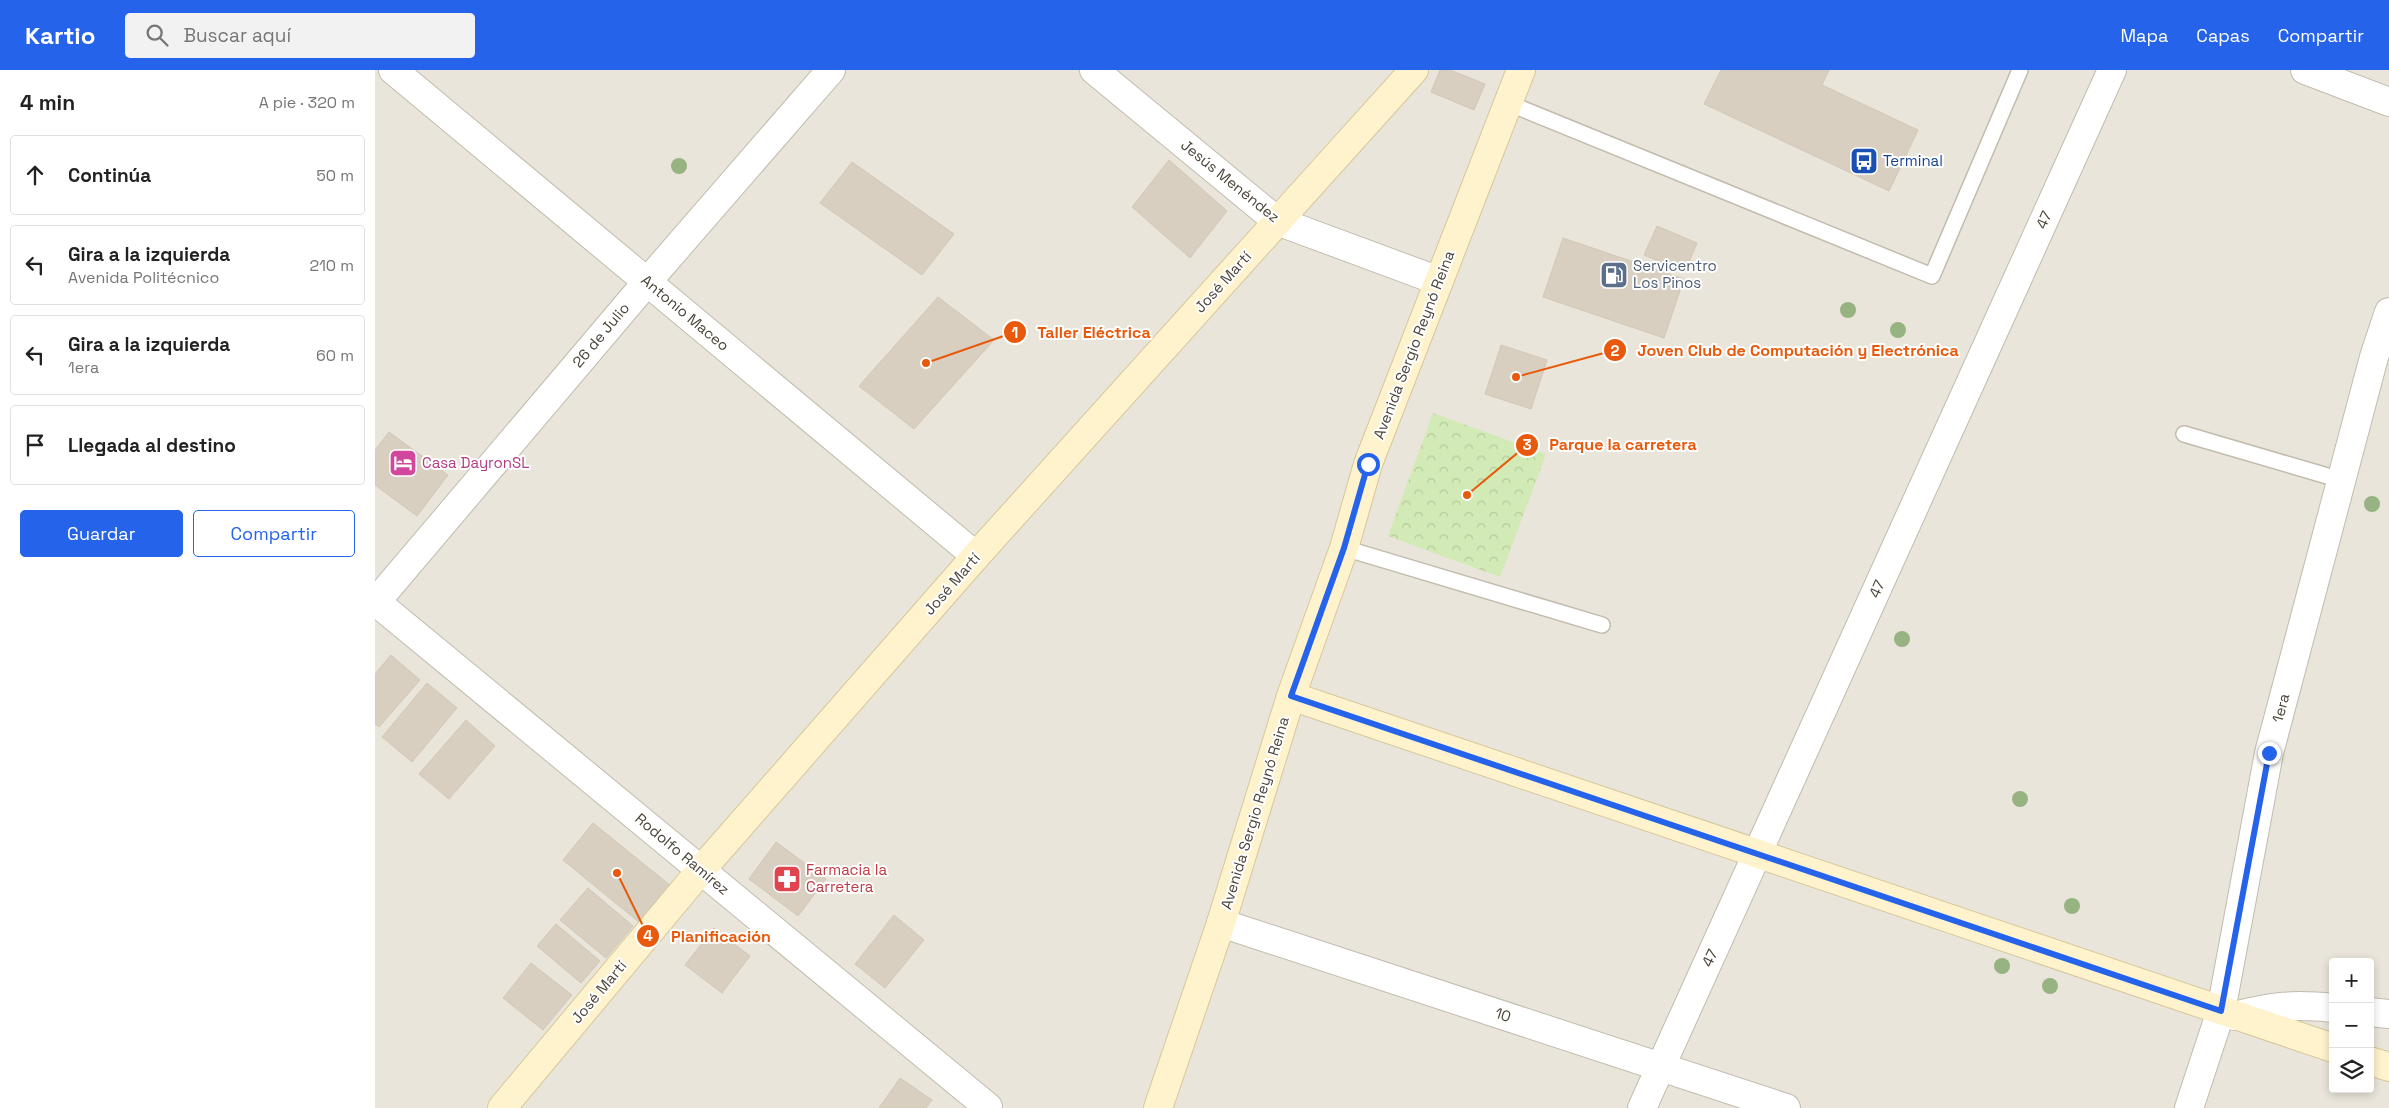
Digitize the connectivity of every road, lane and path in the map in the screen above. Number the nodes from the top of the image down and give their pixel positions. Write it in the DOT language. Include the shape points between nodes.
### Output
graph roads {
  1 [pos="393,70"];
  2 [pos="831,70"];
  3 [pos="1094,70"];
  4 [pos="1414,70"];
  5 [pos="1521,70"];
  6 [pos="2019,70"];
  7 [pos="2112,70"];
  8 [pos="2305,70"];
  9 [pos="2353,78"];
  10 [pos="2389,102"];
  11 [pos="1508,103"];
  12 [pos="1277,221"];
  13 [pos="1439,281"];
  14 [pos="647,282"];
  15 [pos="2389,312"];
  16 [pos="2184,434"];
  17 [pos="2341,480"];
  18 [pos="1344,548"];
  19 [pos="977,556"];
  20 [pos="375,602"];
  21 [pos="1602,625"];
  22 [pos="1291,696"];
  23 [pos="1757,854"];
  24 [pos="701,870"];
  25 [pos="1221,922"];
  26 [pos="2329,1008"];
  27 [pos="2374,1012"];
  28 [pos="2228,1013"];
  29 [pos="2389,1014"];
  30 [pos="2329,1047"];
  31 [pos="2374,1062"];
  32 [pos="1661,1067"];
  33 [pos="2389,1067"];
  34 [pos="988,1106"];
  35 [pos="502,1108"];
  36 [pos="1158,1108"];
  37 [pos="1642,1108"];
  38 [pos="1786,1108"];
  39 [pos="2189,1108"];
  1 -- 14 [label="street, Antonio Maceo"];
  2 -- 14 [label="street, 26 de Julio"];
  3 -- 12 [label="street, Jesús Menéndez"];
  4 -- 12 [label="street, José Martí"];
  5 -- 11 [label="street, Avenida Sergio Reynó Reina"];
  6 -- 11 [label="lane" via="1932,276"];
  7 -- 23 [label="street, 47"];
  8 -- 9 [label="street"];
  9 -- 10 [label="street"];
  11 -- 13 [label="street, Avenida Sergio Reynó Reina"];
  12 -- 13 [label="street, Jesús Menéndez"];
  12 -- 19 [label="street, José Martí"];
  13 -- 18 [label="street, Avenida Sergio Reynó Reina" via="1368,464"];
  14 -- 19 [label="street, Antonio Maceo"];
  14 -- 20 [label="street, 26 de Julio"];
  15 -- 17 [label="street, 1era"];
  16 -- 17 [label="lane"];
  17 -- 28 [label="street, 1era" via="2269,753"];
  18 -- 21 [label="lane"];
  18 -- 22 [label="street, Avenida Sergio Reynó Reina"];
  19 -- 24 [label="street, José Martí"];
  20 -- 24 [label="street, Rodolfo Ramírez"];
  22 -- 23 [label="street"];
  22 -- 25 [label="street, Avenida Sergio Reynó Reina"];
  23 -- 28 [label="street"];
  23 -- 32 [label="street, 47"];
  24 -- 34 [label="street, Rodolfo Ramírez"];
  24 -- 35 [label="street, José Martí"];
  25 -- 32 [label="street, 10"];
  25 -- 36 [label="street, Avenida Sergio Reynó Reina"];
  26 -- 28 [label="street" via="2278,1006"];
  27 -- 29 [label="street"];
  28 -- 30 [label="street"];
  28 -- 39 [label="street, 1era"];
  31 -- 33 [label="street"];
  32 -- 37 [label="street, 47"];
  32 -- 38 [label="street, 10"];
}
